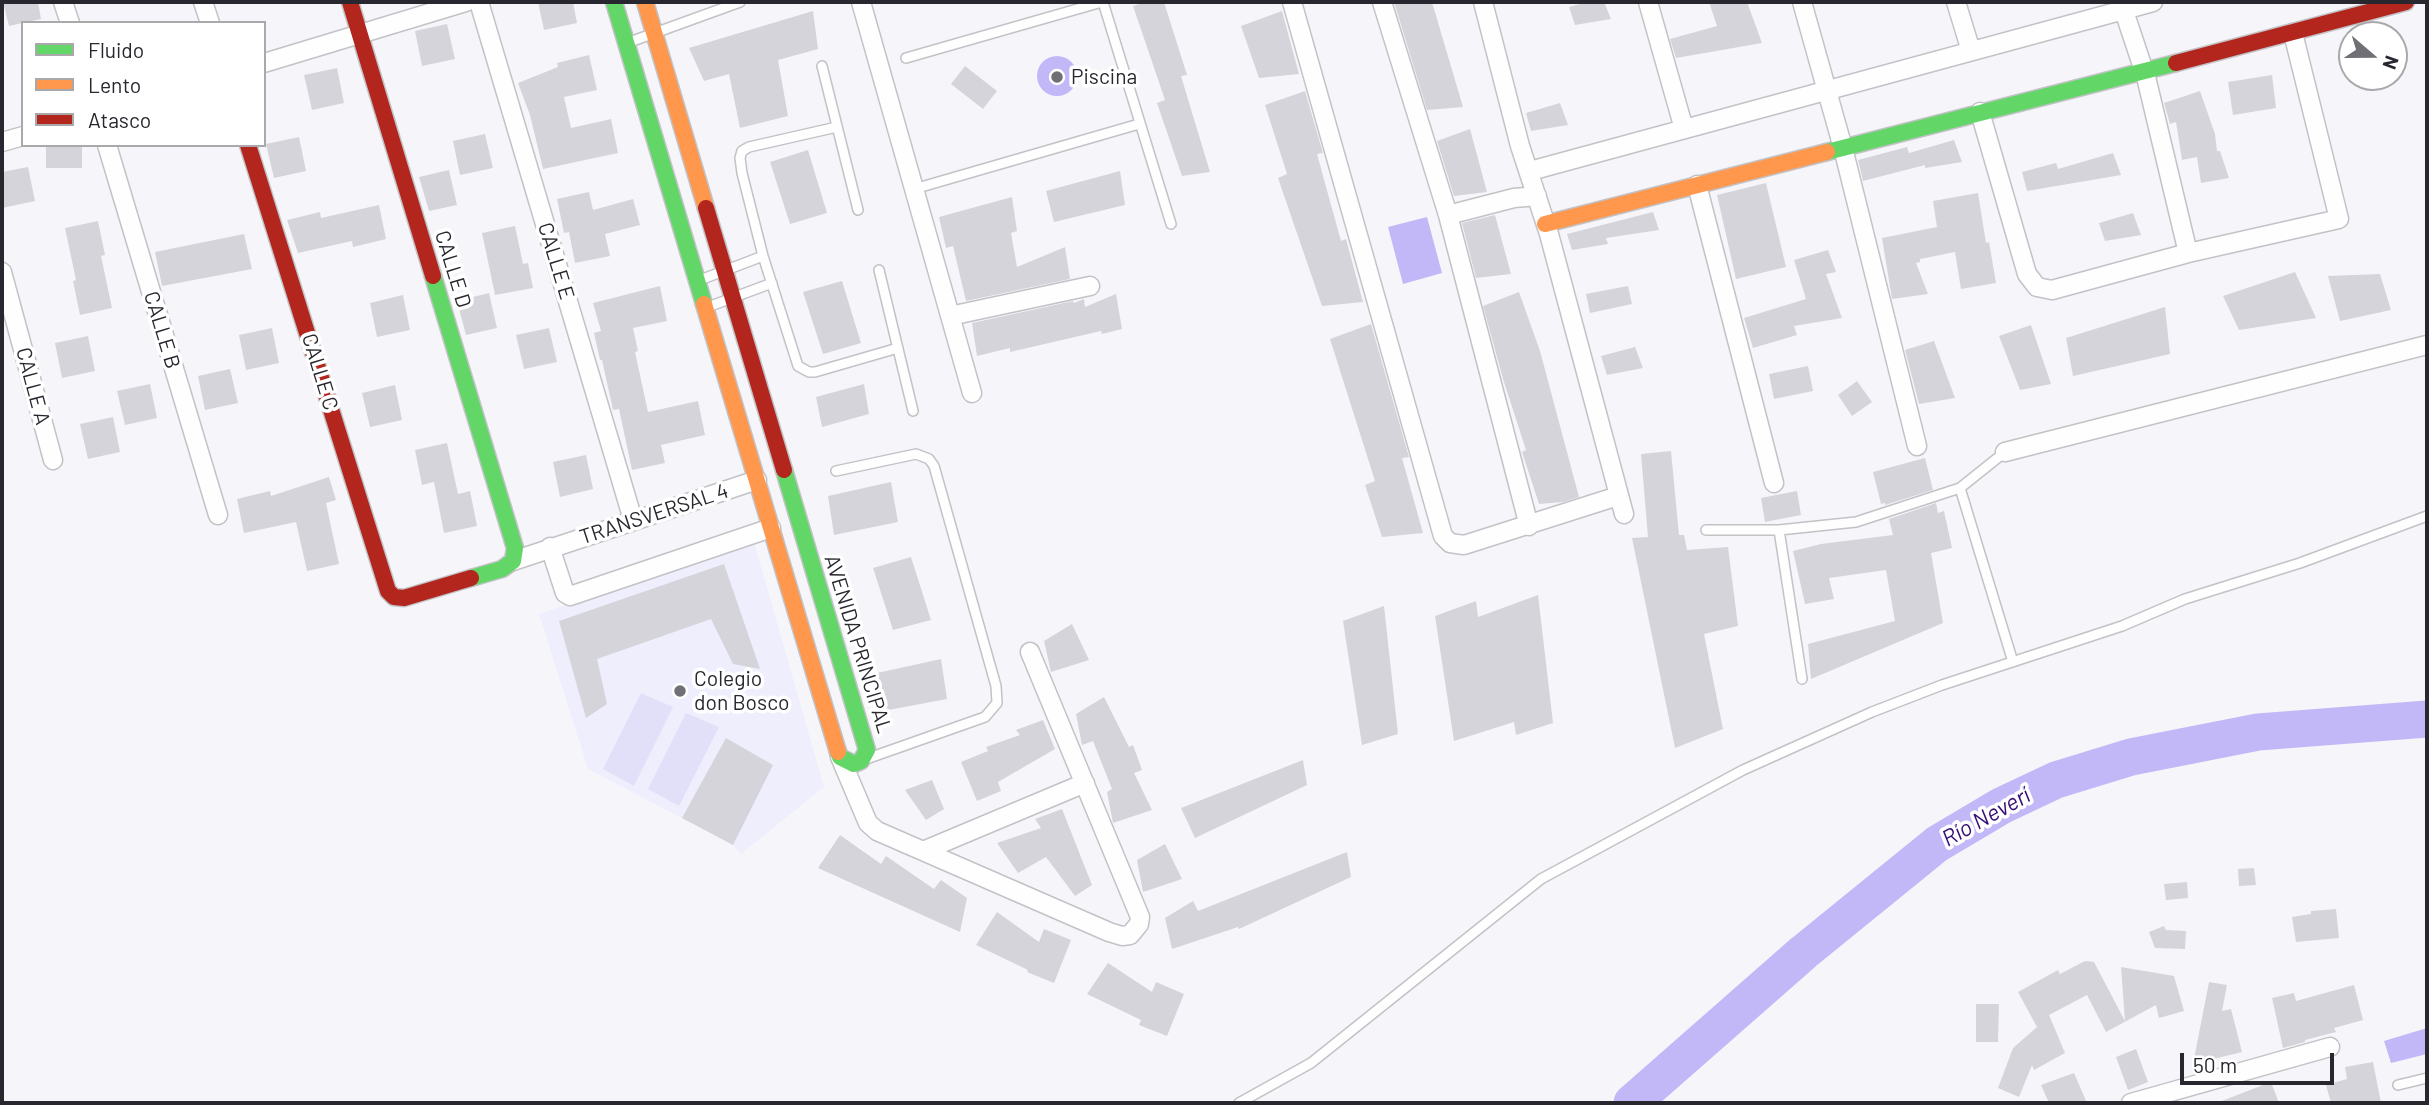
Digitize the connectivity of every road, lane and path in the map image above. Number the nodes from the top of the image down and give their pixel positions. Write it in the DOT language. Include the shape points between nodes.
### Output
graph roads {
  1 [pos="63,2"];
  2 [pos="203,2"];
  3 [pos="350,2"];
  4 [pos="466,2"];
  5 [pos="479,2"];
  6 [pos="614,2"];
  7 [pos="645,2"];
  8 [pos="740,2"];
  9 [pos="861,2"];
  10 [pos="1102,2"];
  11 [pos="1292,2"];
  12 [pos="1382,2"];
  13 [pos="1483,2"];
  14 [pos="1648,2"];
  15 [pos="1801,2"];
  16 [pos="1956,2"];
  17 [pos="2153,2"];
  18 [pos="2406,2"];
  19 [pos="2122,6"];
  20 [pos="69,21"];
  21 [pos="209,21"];
  22 [pos="654,33"];
  23 [pos="2293,33"];
  24 [pos="360,34"];
  25 [pos="627,43"];
  26 [pos="1971,51"];
  27 [pos="906,58"];
  28 [pos="266,62"];
  29 [pos="822,66"];
  30 [pos="2143,71"];
  31 [pos="1827,90"];
  32 [pos="1980,112"];
  33 [pos="1139,124"];
  34 [pos="837,127"];
  35 [pos="1684,129"];
  36 [pos="21,137"];
  37 [pos="2,142"];
  38 [pos="108,147"];
  39 [pos="249,147"];
  40 [pos="1843,148"];
  41 [pos="1530,171"];
  42 [pos="1696,185"];
  43 [pos="915,189"];
  44 [pos="1537,196"];
  45 [pos="858,210"];
  46 [pos="1448,215"];
  47 [pos="1171,224"];
  48 [pos="1545,224"];
  49 [pos="2188,253"];
  50 [pos="764,256"];
  51 [pos="725,271"];
  52 [pos="879,271"];
  53 [pos="2,272"];
  54 [pos="698,281"];
  55 [pos="772,283"];
  56 [pos="1090,286"];
  57 [pos="733,298"];
  58 [pos="705,307"];
  59 [pos="950,316"];
  60 [pos="2427,345"];
  61 [pos="898,348"];
  62 [pos="972,393"];
  63 [pos="914,411"];
  64 [pos="1917,446"];
  65 [pos="2005,452"];
  66 [pos="53,460"];
  67 [pos="836,471"];
  68 [pos="757,480"];
  69 [pos="1774,483"];
  70 [pos="1960,488"];
  71 [pos="1618,496"];
  72 [pos="1623,514"];
  73 [pos="218,515"];
  74 [pos="2427,516"];
  75 [pos="634,520"];
  76 [pos="1529,526"];
  77 [pos="771,528"];
  78 [pos="1706,530"];
  79 [pos="1779,530"];
  80 [pos="550,547"];
  81 [pos="514,554"];
  82 [pos="1030,652"];
  83 [pos="2013,662"];
  84 [pos="1802,679"];
  85 [pos="840,757"];
  86 [pos="861,761"];
  87 [pos="1085,783"];
  88 [pos="923,851"];
  89 [pos="2330,1047"];
  90 [pos="2427,1078"];
  91 [pos="2398,1085"];
  92 [pos="1238,1103"];
  93 [pos="2131,1103"];
  1 -- 20 [label="street"];
  2 -- 21 [label="street"];
  3 -- 24 [label="street, CALLE D"];
  4 -- 24 [label="street"];
  5 -- 75 [label="street, CALLE E"];
  6 -- 25 [label="street"];
  7 -- 22 [label="street, AVENIDA PRINCIPAL"];
  8 -- 22 [label="lane"];
  9 -- 43 [label="street"];
  10 -- 27 [label="lane"];
  10 -- 33 [label="lane"];
  11 -- 76 [label="street" via="1443,536 1450,543 1464,545"];
  12 -- 46 [label="street"];
  13 -- 41 [label="street"];
  14 -- 35 [label="street"];
  15 -- 31 [label="street"];
  16 -- 26 [label="street"];
  17 -- 19 [label="street"];
  18 -- 23 [label="street"];
  19 -- 26 [label="street"];
  19 -- 30 [label="street"];
  22 -- 25 [label="lane"];
  22 -- 51 [label="street, AVENIDA PRINCIPAL"];
  23 -- 30 [label="street"];
  23 -- 49 [label="street" via="2339,219"];
  24 -- 28 [label="street"];
  24 -- 81 [label="street, CALLE D"];
  25 -- 54 [label="street"];
  26 -- 31 [label="street"];
  29 -- 34 [label="lane"];
  30 -- 32 [label="street"];
  30 -- 49 [label="street"];
  31 -- 35 [label="street"];
  31 -- 40 [label="street"];
  32 -- 40 [label="street"];
  32 -- 49 [label="street" via="2028,274 2037,286 2052,290"];
  33 -- 43 [label="lane"];
  33 -- 47 [label="lane"];
  34 -- 45 [label="lane"];
  34 -- 50 [label="lane" via="742,151 742,173"];
  35 -- 41 [label="street"];
  36 -- 37 [label="street"];
  38 -- 73 [label="street, CALLE B"];
  39 -- 81 [label="street, CALLE C" via="388,591 404,598 502,569"];
  40 -- 42 [label="street"];
  40 -- 64 [label="street"];
  41 -- 44 [label="street"];
  42 -- 48 [label="street"];
  42 -- 69 [label="street"];
  43 -- 59 [label="street"];
  44 -- 46 [label="street"];
  44 -- 48 [label="street"];
  46 -- 76 [label="street"];
  48 -- 71 [label="street"];
  50 -- 51 [label="lane"];
  50 -- 55 [label="lane"];
  51 -- 54 [label="lane"];
  51 -- 57 [label="street, AVENIDA PRINCIPAL"];
  52 -- 61 [label="lane"];
  53 -- 66 [label="street, CALLE A"];
  54 -- 58 [label="street"];
  55 -- 57 [label="lane"];
  55 -- 61 [label="lane" via="798,366 803,369 815,372"];
  56 -- 59 [label="street"];
  57 -- 58 [label="lane"];
  57 -- 86 [label="street, AVENIDA PRINCIPAL" via="867,750"];
  58 -- 68 [label="street"];
  59 -- 62 [label="street"];
  60 -- 65 [label="street"];
  61 -- 63 [label="lane"];
  65 -- 70 [label="lane"];
  67 -- 86 [label="lane" via="916,454 929,459 996,687 997,703 985,717"];
  68 -- 75 [label="street, TRANSVERSAL 4"];
  68 -- 77 [label="street"];
  70 -- 79 [label="lane" via="1856,522"];
  70 -- 83 [label="lane"];
  71 -- 72 [label="street"];
  71 -- 76 [label="street"];
  74 -- 83 [label="lane"];
  75 -- 80 [label="street, TRANSVERSAL 4"];
  77 -- 80 [label="street" via="570,596"];
  77 -- 85 [label="street"];
  78 -- 79 [label="lane"];
  79 -- 84 [label="lane"];
  80 -- 81 [label="street, TRANSVERSAL 4"];
  82 -- 87 [label="street"];
  83 -- 92 [label="lane" via="1872,712 1743,770 1541,879 1311,1063"];
  85 -- 86 [label="street, AVENIDA PRINCIPAL" via="855,764"];
  85 -- 88 [label="street" via="868,823"];
  87 -- 88 [label="street"];
  87 -- 88 [label="street" via="1140,917 1130,935 1109,932"];
  89 -- 93 [label="street"];
  90 -- 91 [label="lane"];
}
